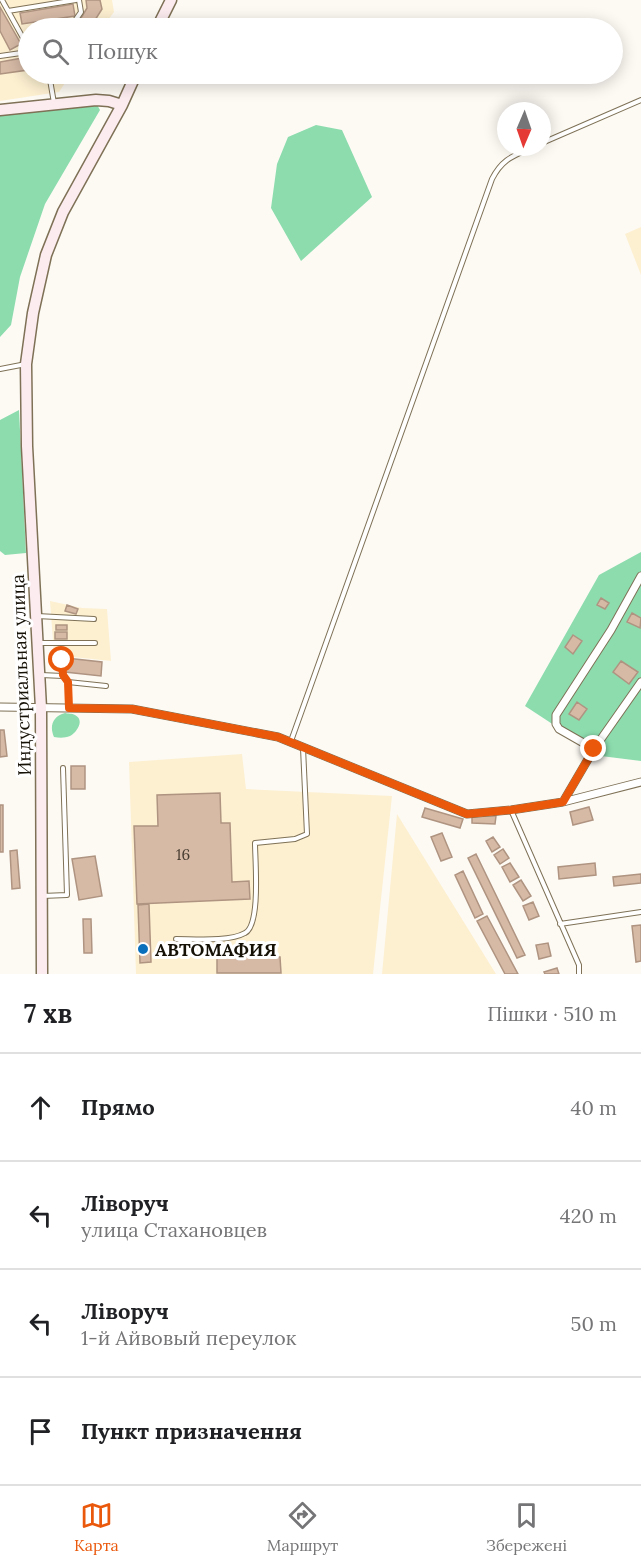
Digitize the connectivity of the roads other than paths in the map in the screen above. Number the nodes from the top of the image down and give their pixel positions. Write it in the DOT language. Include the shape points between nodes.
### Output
graph roads {
  1 [pos="2,0"];
  2 [pos="77,0"];
  3 [pos="171,0"];
  4 [pos="8,11"];
  5 [pos="77,18"];
  6 [pos="162,18"];
  7 [pos="18,30"];
  8 [pos="18,52"];
  9 [pos="0,56"];
  10 [pos="51,84"];
  11 [pos="131,84"];
  12 [pos="641,100"];
  13 [pos="54,104"];
  14 [pos="122,105"];
  15 [pos="0,110"];
  16 [pos="551,139"];
  17 [pos="511,156"];
  18 [pos="26,364"];
  19 [pos="0,369"];
  20 [pos="641,576"];
  21 [pos="36,616"];
  22 [pos="94,619"];
  23 [pos="37,643"];
  24 [pos="96,643"];
  25 [pos="62,660"];
  26 [pos="39,675"];
  27 [pos="63,675"];
  28 [pos="68,682"];
  29 [pos="641,682"];
  30 [pos="106,686"];
  31 [pos="0,707"];
  32 [pos="41,708"];
  33 [pos="69,708"];
  34 [pos="290,742"];
  35 [pos="303,748"];
  36 [pos="594,749"];
  37 [pos="63,768"];
  38 [pos="641,782"];
  39 [pos="563,802"];
  40 [pos="511,810"];
  41 [pos="42,896"];
  42 [pos="641,912"];
  43 [pos="560,924"];
  44 [pos="176,939"];
  45 [pos="42,974"];
  46 [pos="579,974"];
  1 -- 4 [label="lane"];
  2 -- 4 [label="lane"];
  2 -- 5 [label="lane" via="81,12"];
  3 -- 6 [label="main road"];
  4 -- 7 [label="lane"];
  8 -- 9 [label="lane"];
  10 -- 13 [label="lane"];
  11 -- 14 [label="main road, Индустриальная улица"];
  12 -- 16 [label="lane"];
  13 -- 14 [label="main road" via="96,100"];
  13 -- 15 [label="main road"];
  14 -- 18 [label="main road, Индустриальная улица" via="63,212 46,255"];
  17 -- 34 [label="lane" via="498,166 492,179"];
  18 -- 19 [label="lane"];
  18 -- 21 [label="main road, Индустриальная улица"];
  20 -- 36 [label="street" via="556,715 559,729"];
  21 -- 22 [label="lane"];
  21 -- 23 [label="main road, Индустриальная улица"];
  23 -- 24 [label="lane"];
  23 -- 26 [label="main road, Индустриальная улица"];
  25 -- 27 [label="lane"];
  26 -- 27 [label="lane"];
  26 -- 32 [label="main road, Индустриальная улица"];
  27 -- 28 [label="lane"];
  28 -- 30 [label="lane"];
  28 -- 33 [label="lane"];
  29 -- 36 [label="street"];
  31 -- 32 [label="street"];
  32 -- 33 [label="street"];
  32 -- 41 [label="main road, Индустриальная улица"];
  33 -- 34 [label="street" via="132,709"];
  34 -- 35 [label="street"];
  35 -- 40 [label="street" via="467,814"];
  35 -- 44 [label="lane" via="307,834 255,843 256,906 251,928 234,936"];
  36 -- 39 [label="street"];
  37 -- 41 [label="lane" via="67,896"];
  38 -- 39 [label="street"];
  39 -- 40 [label="street"];
  40 -- 43 [label="lane"];
  41 -- 45 [label="main road, Индустриальная улица"];
  42 -- 43 [label="lane"];
  43 -- 46 [label="lane" via="579,965"];
}
